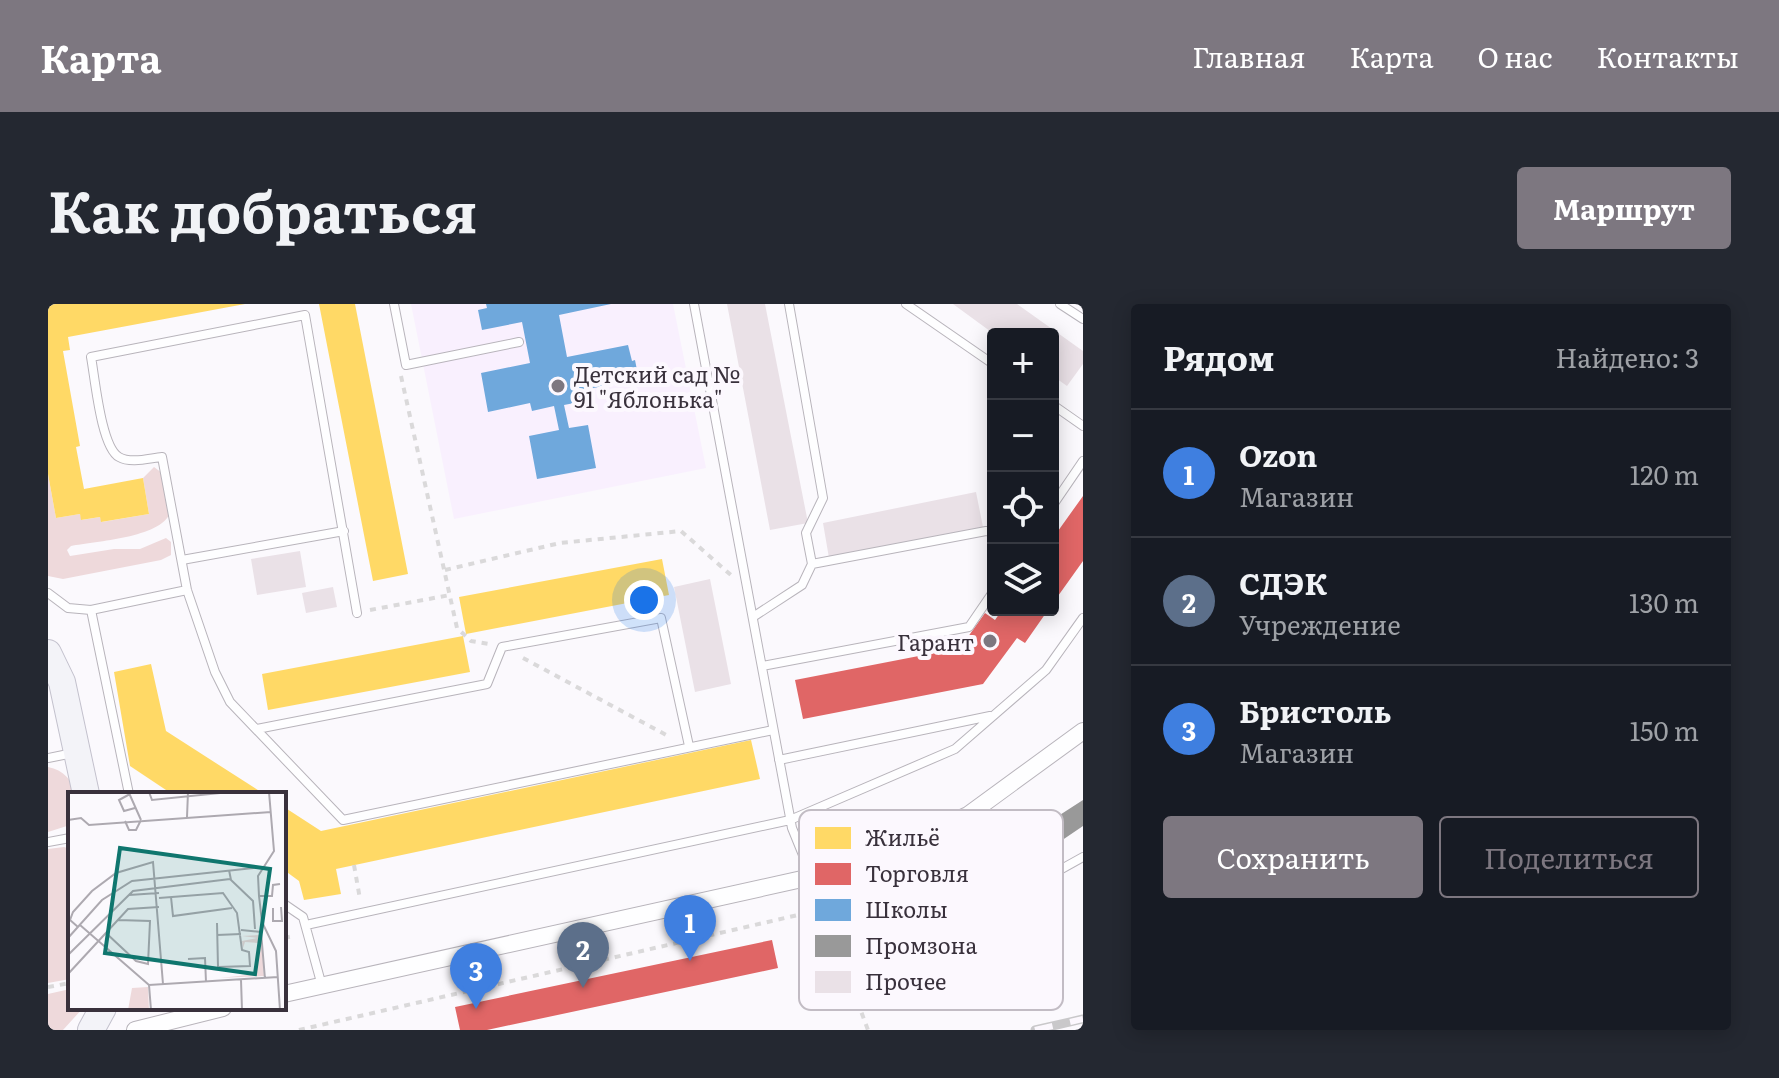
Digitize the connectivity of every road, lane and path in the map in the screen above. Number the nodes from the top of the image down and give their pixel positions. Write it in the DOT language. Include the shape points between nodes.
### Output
graph roads {
  1 [pos="305,304"];
  2 [pos="394,304"];
  3 [pos="694,304"];
  4 [pos="789,304"];
  5 [pos="906,304"];
  6 [pos="1060,304"];
  7 [pos="305,315"];
  8 [pos="1083,319"];
  9 [pos="519,342"];
  10 [pos="987,360"];
  11 [pos="399,369"];
  12 [pos="1059,409"];
  13 [pos="1083,426"];
  14 [pos="1083,461"];
  15 [pos="1059,496"];
  16 [pos="344,531"];
  17 [pos="987,531"];
  18 [pos="182,560"];
  19 [pos="812,564"];
  20 [pos="187,590"];
  21 [pos="48,593"];
  22 [pos="450,595"];
  23 [pos="987,601"];
  24 [pos="91,610"];
  25 [pos="357,613"];
  26 [pos="753,617"];
  27 [pos="1083,618"];
  28 [pos="502,647"];
  29 [pos="48,653"];
  30 [pos="762,666"];
  31 [pos="993,716"];
  32 [pos="257,729"];
  33 [pos="773,730"];
  34 [pos="1083,731"];
  35 [pos="689,746"];
  36 [pos="78,752"];
  37 [pos="48,758"];
  38 [pos="779,760"];
  39 [pos="86,792"];
  40 [pos="129,792"];
  41 [pos="813,810"];
  42 [pos="975,810"];
  43 [pos="799,816"];
  44 [pos="790,820"];
  45 [pos="68,838"];
  46 [pos="48,842"];
  47 [pos="799,844"];
  48 [pos="1083,857"];
  49 [pos="354,865"];
  50 [pos="1063,868"];
  51 [pos="799,880"];
  52 [pos="286,905"];
  53 [pos="363,913"];
  54 [pos="799,915"];
  55 [pos="306,925"];
  56 [pos="68,983"];
  57 [pos="322,986"];
  58 [pos="48,987"];
  59 [pos="286,994"];
  60 [pos="102,1010"];
  61 [pos="184,1010"];
  62 [pos="214,1010"];
  63 [pos="860,1010"];
  64 [pos="200,1013"];
  65 [pos="91,1030"];
  66 [pos="135,1030"];
  67 [pos="299,1030"];
  68 [pos="868,1030"];
  1 -- 7 [label="lane"];
  2 -- 9 [label="lane" via="406,365"];
  3 -- 26 [label="lane"];
  4 -- 19 [label="lane" via="823,498 806,533"];
  5 -- 10 [label="lane"];
  6 -- 8 [label="lane"];
  7 -- 16 [label="lane"];
  7 -- 18 [label="lane" via="91,357 108,447 120,458 162,457"];
  11 -- 22 [label="path"];
  12 -- 13 [label="lane"];
  14 -- 15 [label="lane"];
  16 -- 18 [label="lane"];
  16 -- 25 [label="lane"];
  17 -- 19 [label="lane"];
  18 -- 20 [label="lane"];
  19 -- 26 [label="lane" via="802,585"];
  20 -- 24 [label="lane"];
  20 -- 32 [label="lane" via="230,702"];
  21 -- 24 [label="lane" via="68,608"];
  22 -- 25 [label="path"];
  22 -- 28 [label="path" via="457,628 471,641"];
  23 -- 30 [label="lane" via="969,627"];
  24 -- 40 [label="lane"];
  26 -- 30 [label="lane"];
  27 -- 31 [label="lane" via="1046,670"];
  28 -- 32 [label="lane" via="487,684"];
  28 -- 35 [label="path"];
  28 -- 35 [label="lane" via="661,618"];
  29 -- 36 [label="main road" via="62,682"];
  30 -- 33 [label="lane"];
  31 -- 38 [label="lane"];
  31 -- 41 [label="lane" via="955,749"];
  32 -- 35 [label="lane" via="343,820"];
  33 -- 35 [label="lane"];
  33 -- 38 [label="lane"];
  34 -- 42 [label="street"];
  36 -- 37 [label="lane"];
  36 -- 39 [label="main road"];
  38 -- 44 [label="lane"];
  43 -- 44 [label="lane"];
  44 -- 47 [label="lane"];
  44 -- 53 [label="lane"];
  45 -- 46 [label="lane"];
  48 -- 50 [label="lane"];
  49 -- 53 [label="path"];
  51 -- 57 [label="street"];
  52 -- 55 [label="lane"];
  53 -- 55 [label="lane"];
  54 -- 67 [label="path"];
  55 -- 57 [label="lane"];
  56 -- 58 [label="path"];
  57 -- 59 [label="street"];
  60 -- 65 [label="main road"];
  61 -- 64 [label="street"];
  62 -- 64 [label="street"];
  63 -- 68 [label="path"];
  64 -- 66 [label="street"];
}
